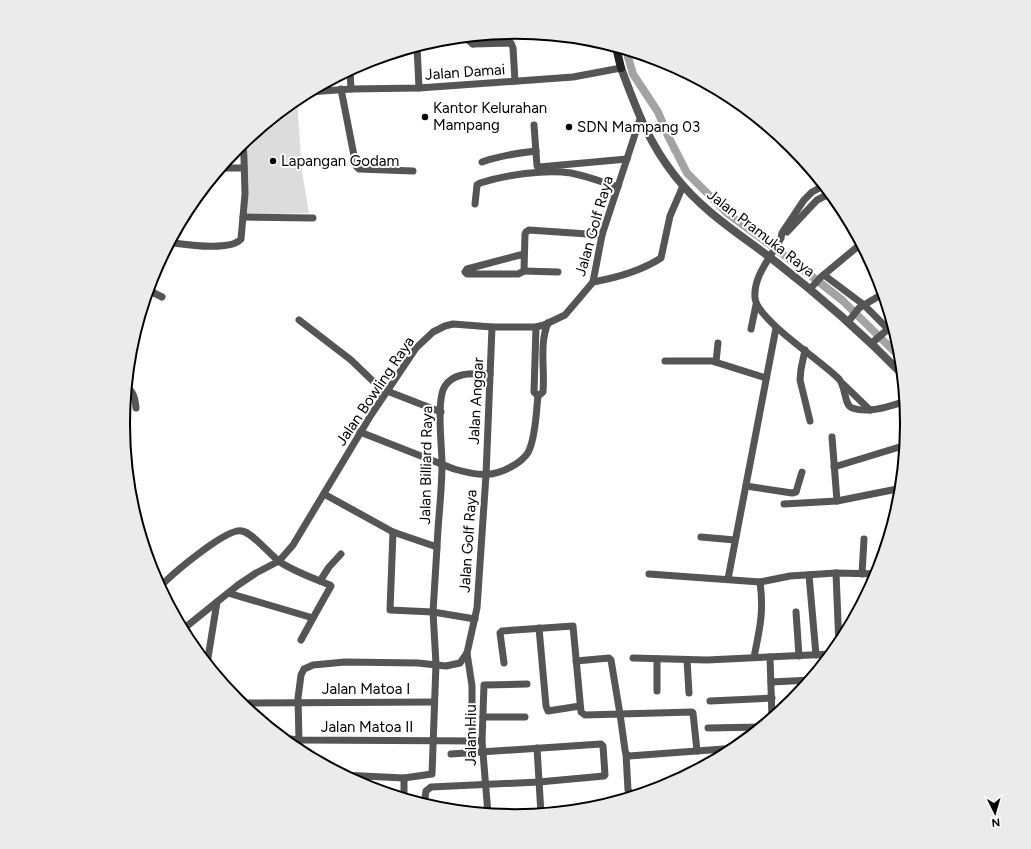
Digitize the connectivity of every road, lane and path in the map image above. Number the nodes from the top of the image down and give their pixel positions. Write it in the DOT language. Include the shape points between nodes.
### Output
graph roads {
  1 [pos="470,42"];
  2 [pos="473,44"];
  3 [pos="417,52"];
  4 [pos="617,53"];
  5 [pos="621,68"];
  6 [pos="350,76"];
  7 [pos="515,81"];
  8 [pos="419,88"];
  9 [pos="341,89"];
  10 [pos="351,89"];
  11 [pos="324,91"];
  12 [pos="640,119"];
  13 [pos="534,125"];
  14 [pos="536,151"];
  15 [pos="243,152"];
  16 [pos="627,159"];
  17 [pos="482,162"];
  18 [pos="228,168"];
  19 [pos="244,168"];
  20 [pos="413,171"];
  21 [pos="618,186"];
  22 [pos="683,186"];
  23 [pos="820,188"];
  24 [pos="812,192"];
  25 [pos="825,196"];
  26 [pos="817,200"];
  27 [pos="475,204"];
  28 [pos="242,217"];
  29 [pos="313,218"];
  30 [pos="602,235"];
  31 [pos="779,241"];
  32 [pos="176,243"];
  33 [pos="857,247"];
  34 [pos="524,254"];
  35 [pos="771,254"];
  36 [pos="524,271"];
  37 [pos="558,272"];
  38 [pos="822,276"];
  39 [pos="593,282"];
  40 [pos="812,287"];
  41 [pos="153,293"];
  42 [pos="879,296"];
  43 [pos="162,297"];
  44 [pos="756,306"];
  45 [pos="862,306"];
  46 [pos="299,320"];
  47 [pos="850,320"];
  48 [pos="548,323"];
  49 [pos="492,327"];
  50 [pos="536,327"];
  51 [pos="752,328"];
  52 [pos="776,328"];
  53 [pos="886,331"];
  54 [pos="890,333"];
  55 [pos="875,341"];
  56 [pos="718,344"];
  57 [pos="805,350"];
  58 [pos="665,361"];
  59 [pos="716,362"];
  60 [pos="897,368"];
  61 [pos="490,374"];
  62 [pos="766,378"];
  63 [pos="842,384"];
  64 [pos="132,391"];
  65 [pos="387,391"];
  66 [pos="538,396"];
  67 [pos="382,398"];
  68 [pos="900,402"];
  69 [pos="136,408"];
  70 [pos="870,410"];
  71 [pos="441,412"];
  72 [pos="810,421"];
  73 [pos="360,432"];
  74 [pos="832,437"];
  75 [pos="900,447"];
  76 [pos="442,466"];
  77 [pos="834,467"];
  78 [pos="802,472"];
  79 [pos="486,475"];
  80 [pos="746,486"];
  81 [pos="896,489"];
  82 [pos="324,494"];
  83 [pos="837,501"];
  84 [pos="784,504"];
  85 [pos="393,532"];
  86 [pos="701,537"];
  87 [pos="864,539"];
  88 [pos="734,540"];
  89 [pos="436,547"];
  90 [pos="341,554"];
  91 [pos="279,561"];
  92 [pos="836,573"];
  93 [pos="649,574"];
  94 [pos="862,574"];
  95 [pos="871,574"];
  96 [pos="809,575"];
  97 [pos="728,579"];
  98 [pos="320,580"];
  99 [pos="760,582"];
  100 [pos="165,584"];
  101 [pos="228,593"];
  102 [pos="217,602"];
  103 [pos="433,612"];
  104 [pos="796,612"];
  105 [pos="313,618"];
  106 [pos="475,619"];
  107 [pos="187,626"];
  108 [pos="539,628"];
  109 [pos="839,635"];
  110 [pos="301,640"];
  111 [pos="468,653"];
  112 [pos="824,654"];
  113 [pos="816,655"];
  114 [pos="799,656"];
  115 [pos="208,657"];
  116 [pos="754,657"];
  117 [pos="770,657"];
  118 [pos="633,658"];
  119 [pos="657,659"];
  120 [pos="687,660"];
  121 [pos="576,661"];
  122 [pos="504,663"];
  123 [pos="436,664"];
  124 [pos="804,680"];
  125 [pos="771,682"];
  126 [pos="527,684"];
  127 [pos="657,691"];
  128 [pos="689,693"];
  129 [pos="772,698"];
  130 [pos="710,701"];
  131 [pos="298,702"];
  132 [pos="434,702"];
  133 [pos="249,703"];
  134 [pos="580,706"];
  135 [pos="772,712"];
  136 [pos="620,714"];
  137 [pos="483,717"];
  138 [pos="525,717"];
  139 [pos="708,728"];
  140 [pos="752,728"];
  141 [pos="293,739"];
  142 [pos="299,740"];
  143 [pos="472,740"];
  144 [pos="434,741"];
  145 [pos="482,741"];
  146 [pos="299,743"];
  147 [pos="536,748"];
  148 [pos="723,749"];
  149 [pos="698,751"];
  150 [pos="483,752"];
  151 [pos="451,754"];
  152 [pos="626,754"];
  153 [pos="357,776"];
  154 [pos="404,778"];
  155 [pos="539,782"];
  156 [pos="485,785"];
  157 [pos="630,793"];
  158 [pos="404,794"];
  159 [pos="425,799"];
  160 [pos="487,809"];
  161 [pos="541,809"];
  1 -- 2 [label="street"];
  2 -- 7 [label="street" via="511,43"];
  3 -- 8 [label="street"];
  4 -- 5 [label="main road"];
  5 -- 7 [label="street, Jalan Damai" via="573,77"];
  5 -- 12 [label="street, Jalan Pramuka Raya"];
  6 -- 10 [label="street"];
  7 -- 8 [label="street, Jalan Damai"];
  8 -- 10 [label="street, Jalan Damai"];
  9 -- 10 [label="street, Jalan Damai"];
  9 -- 11 [label="street, Jalan Damai"];
  9 -- 20 [label="street" via="356,166 359,169"];
  12 -- 16 [label="street, Jalan Golf Raya"];
  12 -- 22 [label="street, Jalan Pramuka Raya" via="663,160"];
  13 -- 14 [label="street"];
  14 -- 16 [label="street" via="537,166 542,168"];
  14 -- 17 [label="street"];
  15 -- 19 [label="street"];
  16 -- 21 [label="street, Jalan Golf Raya"];
  18 -- 19 [label="street"];
  19 -- 28 [label="street" via="245,194"];
  21 -- 27 [label="street" via="562,172 516,175 477,185"];
  21 -- 30 [label="street, Jalan Golf Raya"];
  22 -- 35 [label="street, Jalan Pramuka Raya" via="702,206"];
  22 -- 39 [label="street" via="670,216 661,258 611,279"];
  23 -- 24 [label="street"];
  24 -- 26 [label="street"];
  24 -- 31 [label="street" via="800,205"];
  25 -- 26 [label="street"];
  26 -- 31 [label="street"];
  28 -- 29 [label="street"];
  28 -- 32 [label="street" via="241,239 238,242 215,247"];
  30 -- 34 [label="street" via="529,230 525,234"];
  30 -- 39 [label="street, Jalan Golf Raya"];
  31 -- 35 [label="street"];
  33 -- 38 [label="street"];
  34 -- 36 [label="street"];
  34 -- 36 [label="street" via="465,271 467,274 518,274"];
  35 -- 40 [label="street, Jalan Pramuka Raya"];
  35 -- 44 [label="street" via="757,279"];
  36 -- 37 [label="street"];
  38 -- 40 [label="street"];
  38 -- 45 [label="street"];
  39 -- 48 [label="street, Jalan Golf Raya" via="565,315"];
  40 -- 47 [label="street, Jalan Pramuka Raya"];
  41 -- 43 [label="street"];
  42 -- 45 [label="street"];
  44 -- 51 [label="street"];
  44 -- 52 [label="street"];
  45 -- 47 [label="street"];
  45 -- 53 [label="street"];
  46 -- 67 [label="street" via="351,360 379,387"];
  47 -- 55 [label="street, Jalan Pramuka Raya"];
  48 -- 50 [label="street, Jalan Golf Raya"];
  48 -- 66 [label="street, Jalan Golf Raya" via="543,341 543,392"];
  49 -- 50 [label="street, Jalan Bowling Raya"];
  49 -- 61 [label="street, Jalan Anggar"];
  49 -- 65 [label="street, Jalan Bowling Raya" via="453,324 433,332 416,348"];
  50 -- 66 [label="street, Jalan Golf Raya" via="534,392"];
  52 -- 57 [label="street"];
  52 -- 62 [label="street"];
  53 -- 54 [label="street"];
  53 -- 55 [label="street"];
  55 -- 60 [label="street, Jalan Pramuka Raya"];
  56 -- 59 [label="street"];
  57 -- 63 [label="street"];
  57 -- 72 [label="street" via="800,380"];
  58 -- 59 [label="street"];
  59 -- 62 [label="street"];
  61 -- 71 [label="street, Jalan Billiard Raya" via="464,374 455,377 445,386"];
  61 -- 79 [label="street, Jalan Anggar"];
  62 -- 80 [label="street"];
  63 -- 70 [label="street"];
  63 -- 70 [label="street" via="848,406"];
  64 -- 69 [label="street"];
  65 -- 67 [label="street, Jalan Bowling Raya"];
  65 -- 71 [label="street"];
  66 -- 79 [label="street, Jalan Golf Raya" via="530,450 523,459 505,471"];
  67 -- 73 [label="street, Jalan Bowling Raya"];
  68 -- 70 [label="street"];
  71 -- 76 [label="street, Jalan Billiard Raya"];
  73 -- 76 [label="street"];
  73 -- 82 [label="street, Jalan Bowling Raya"];
  74 -- 77 [label="street"];
  75 -- 77 [label="street"];
  76 -- 79 [label="street"];
  76 -- 89 [label="street, Jalan Billiard Raya"];
  77 -- 83 [label="street"];
  78 -- 80 [label="street" via="796,492 792,493"];
  79 -- 106 [label="street, Jalan Golf Raya"];
  80 -- 88 [label="street"];
  81 -- 83 [label="street"];
  82 -- 85 [label="street, Jalan Billiard Raya"];
  82 -- 91 [label="street, Jalan Bowling Raya" via="293,545"];
  83 -- 84 [label="street"];
  85 -- 89 [label="street, Jalan Billiard Raya"];
  85 -- 103 [label="street" via="389,609"];
  86 -- 88 [label="street"];
  87 -- 94 [label="street"];
  88 -- 97 [label="street"];
  89 -- 103 [label="street, Jalan Billiard Raya"];
  90 -- 98 [label="street"];
  91 -- 98 [label="street"];
  91 -- 100 [label="street" via="243,531 235,530 217,540"];
  91 -- 101 [label="street" via="256,572"];
  92 -- 94 [label="street"];
  92 -- 96 [label="street"];
  92 -- 109 [label="street"];
  93 -- 97 [label="street"];
  94 -- 95 [label="street"];
  96 -- 99 [label="street"];
  96 -- 113 [label="street"];
  97 -- 99 [label="street"];
  98 -- 105 [label="street" via="331,588"];
  99 -- 116 [label="street" via="762,614"];
  101 -- 102 [label="street"];
  101 -- 105 [label="street"];
  102 -- 107 [label="street"];
  102 -- 115 [label="street"];
  103 -- 106 [label="street"];
  103 -- 123 [label="street, Jalan Billiard Raya"];
  104 -- 114 [label="street"];
  105 -- 110 [label="street"];
  106 -- 111 [label="street, Jalan Golf Raya"];
  108 -- 121 [label="street" via="573,626"];
  108 -- 122 [label="street" via="502,631 500,633"];
  108 -- 134 [label="street" via="548,711"];
  111 -- 123 [label="street" via="460,662 453,665"];
  111 -- 143 [label="street, Jalan Golf Raya" via="472,686"];
  112 -- 113 [label="street"];
  113 -- 114 [label="street"];
  114 -- 117 [label="street"];
  116 -- 117 [label="street"];
  116 -- 120 [label="street"];
  117 -- 125 [label="street"];
  118 -- 119 [label="street"];
  119 -- 120 [label="street"];
  119 -- 127 [label="street"];
  120 -- 128 [label="street"];
  121 -- 134 [label="street"];
  121 -- 136 [label="street" via="609,658 611,660"];
  123 -- 131 [label="street" via="345,662 313,665 304,669 301,675"];
  123 -- 132 [label="street, Jalan Billiard Raya"];
  124 -- 125 [label="street"];
  125 -- 129 [label="street"];
  126 -- 137 [label="street, Jalan Hiu" via="484,685"];
  129 -- 130 [label="street"];
  129 -- 135 [label="street"];
  131 -- 132 [label="street, Jalan Matoa I"];
  131 -- 133 [label="street, Jalan Matoa I"];
  131 -- 142 [label="street"];
  132 -- 144 [label="street, Jalan Billiard Raya"];
  134 -- 136 [label="street" via="581,712 585,715"];
  136 -- 149 [label="street" via="692,712"];
  136 -- 152 [label="street"];
  137 -- 138 [label="street"];
  137 -- 145 [label="street, Jalan Hiu"];
  139 -- 140 [label="street"];
  141 -- 142 [label="street, Jalan Matoa II"];
  142 -- 144 [label="street, Jalan Matoa II"];
  142 -- 146 [label="street"];
  143 -- 144 [label="street, Jalan Matoa II"];
  143 -- 145 [label="street, Jalan Matoa II"];
  144 -- 154 [label="street, Jalan Billiard Raya" via="432,774"];
  145 -- 150 [label="street, Jalan Hiu"];
  147 -- 150 [label="street"];
  147 -- 155 [label="street"];
  147 -- 155 [label="street" via="601,744 604,746 604,776"];
  148 -- 149 [label="street"];
  149 -- 152 [label="street" via="629,756"];
  150 -- 151 [label="street"];
  150 -- 156 [label="street, Jalan Hiu"];
  152 -- 157 [label="street"];
  153 -- 154 [label="street"];
  154 -- 158 [label="street"];
  155 -- 156 [label="street"];
  155 -- 161 [label="street"];
  156 -- 159 [label="street" via="431,787 426,791"];
  156 -- 160 [label="street, Jalan Hiu"];
}
